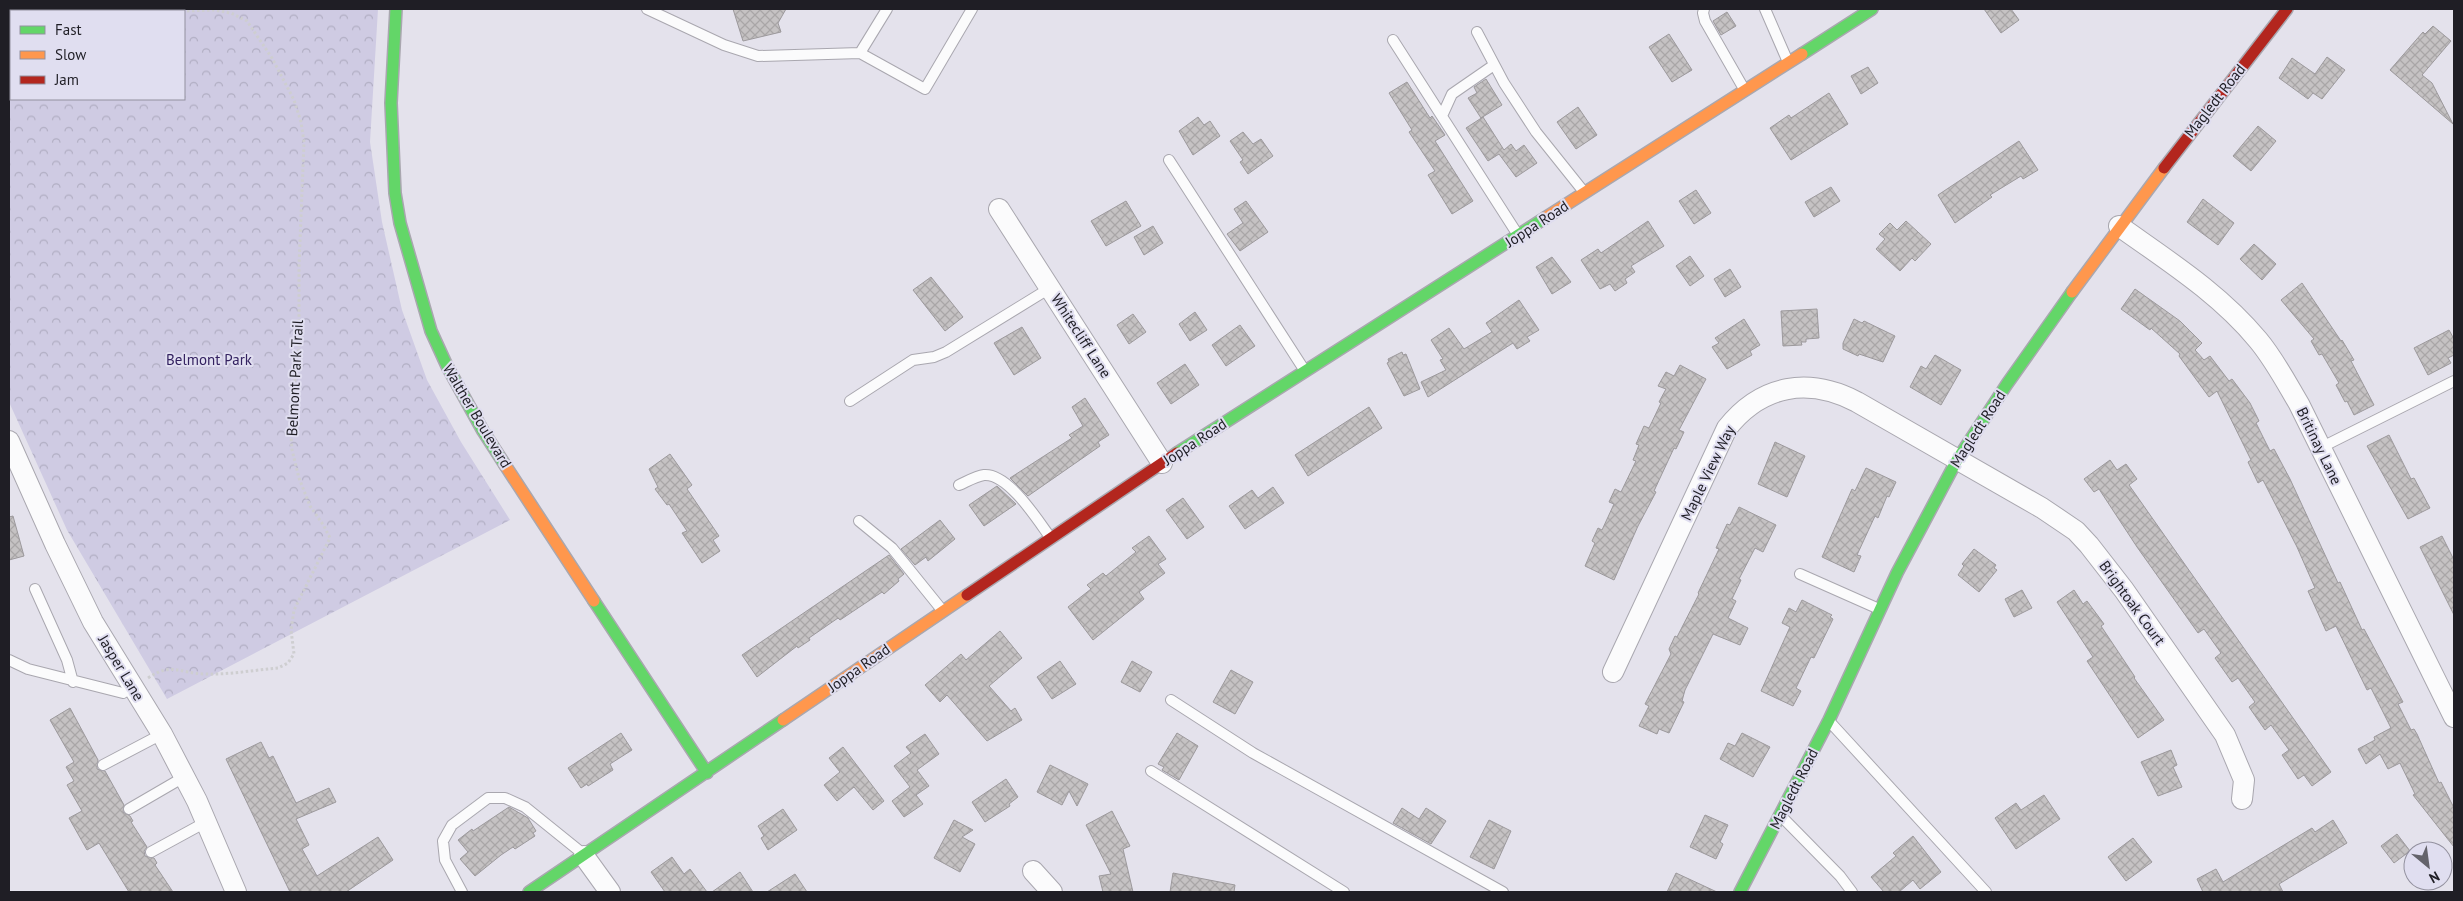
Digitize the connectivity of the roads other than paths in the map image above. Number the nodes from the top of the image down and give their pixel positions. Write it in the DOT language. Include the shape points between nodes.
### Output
graph roads {
  1 [pos="396,9"];
  2 [pos="647,9"];
  3 [pos="887,9"];
  4 [pos="972,9"];
  5 [pos="1704,9"];
  6 [pos="1765,9"];
  7 [pos="1872,9"];
  8 [pos="2287,9"];
  9 [pos="1477,32"];
  10 [pos="1394,40"];
  11 [pos="860,53"];
  12 [pos="1788,63"];
  13 [pos="1494,65"];
  14 [pos="1744,90"];
  15 [pos="1442,116"];
  16 [pos="1169,160"];
  17 [pos="1585,193"];
  18 [pos="999,209"];
  19 [pos="2120,226"];
  20 [pos="1519,236"];
  21 [pos="1050,288"];
  22 [pos="1305,372"];
  23 [pos="2454,381"];
  24 [pos="850,401"];
  25 [pos="9,441"];
  26 [pos="2320,448"];
  27 [pos="1957,460"];
  28 [pos="1162,463"];
  29 [pos="959,485"];
  30 [pos="860,521"];
  31 [pos="1051,538"];
  32 [pos="1800,574"];
  33 [pos="35,589"];
  34 [pos="943,610"];
  35 [pos="1880,610"];
  36 [pos="9,660"];
  37 [pos="1613,672"];
  38 [pos="73,682"];
  39 [pos="132,687"];
  40 [pos="1171,700"];
  41 [pos="2454,717"];
  42 [pos="1828,720"];
  43 [pos="162,734"];
  44 [pos="102,765"];
  45 [pos="1151,771"];
  46 [pos="708,773"];
  47 [pos="184,777"];
  48 [pos="2242,799"];
  49 [pos="129,809"];
  50 [pos="1781,816"];
  51 [pos="206,822"];
  52 [pos="151,852"];
  53 [pos="584,856"];
  54 [pos="1034,871"];
  55 [pos="236,892"];
  56 [pos="462,892"];
  57 [pos="529,892"];
  58 [pos="610,892"];
  59 [pos="1052,892"];
  60 [pos="1344,892"];
  61 [pos="1503,892"];
  62 [pos="1740,892"];
  63 [pos="1852,892"];
  64 [pos="1986,892"];
  1 -- 46 [label="main road, Walther Boulevard" via="391,103 396,193 412,269 431,331 484,431"];
  2 -- 11 [label="lane" via="724,45 758,56"];
  3 -- 11 [label="lane"];
  4 -- 11 [label="lane" via="926,89"];
  5 -- 14 [label="lane" via="1707,25"];
  6 -- 12 [label="lane"];
  7 -- 12 [label="main road, Joppa Road"];
  8 -- 19 [label="main road, Magledt Road"];
  9 -- 13 [label="lane"];
  10 -- 15 [label="lane"];
  12 -- 14 [label="main road, Joppa Road"];
  13 -- 15 [label="lane" via="1452,94"];
  13 -- 17 [label="lane" via="1536,132"];
  14 -- 17 [label="main road, Joppa Road"];
  15 -- 20 [label="lane"];
  16 -- 22 [label="lane"];
  17 -- 20 [label="main road, Joppa Road"];
  18 -- 21 [label="street, Whitecliff Lane"];
  19 -- 26 [label="street, Britinay Lane" via="2205,287 2258,340 2281,373"];
  19 -- 27 [label="main road, Magledt Road"];
  20 -- 22 [label="main road, Joppa Road"];
  21 -- 24 [label="lane" via="946,352 913,360"];
  21 -- 28 [label="street, Whitecliff Lane"];
  22 -- 28 [label="main road, Joppa Road"];
  23 -- 26 [label="lane"];
  25 -- 39 [label="street, Jasper Lane" via="54,544"];
  26 -- 41 [label="street, Britinay Lane"];
  27 -- 35 [label="main road, Magledt Road" via="1910,546"];
  27 -- 37 [label="street, Maple View Way" via="1837,391 1786,389 1752,404 1727,428"];
  27 -- 48 [label="street, Brightoak Court" via="2042,508 2076,531 2089,545 2120,584 2225,736 2244,780"];
  28 -- 31 [label="main road, Joppa Road"];
  29 -- 31 [label="lane" via="984,475 998,477 1010,486"];
  30 -- 34 [label="lane" via="892,548"];
  31 -- 34 [label="main road, Joppa Road"];
  32 -- 35 [label="lane"];
  33 -- 38 [label="lane" via="67,660"];
  34 -- 46 [label="main road, Joppa Road"];
  35 -- 42 [label="main road, Magledt Road"];
  36 -- 38 [label="lane"];
  38 -- 39 [label="lane" via="123,693"];
  39 -- 43 [label="street, Jasper Lane"];
  40 -- 61 [label="lane" via="1253,753"];
  42 -- 50 [label="main road, Magledt Road"];
  42 -- 64 [label="lane"];
  43 -- 44 [label="lane"];
  43 -- 47 [label="street, Jasper Lane"];
  45 -- 60 [label="lane"];
  46 -- 53 [label="main road, Joppa Road"];
  47 -- 49 [label="lane"];
  47 -- 51 [label="street, Jasper Lane"];
  50 -- 62 [label="main road, Magledt Road"];
  50 -- 63 [label="lane"];
  51 -- 52 [label="lane"];
  51 -- 55 [label="street, Jasper Lane"];
  53 -- 56 [label="lane" via="525,807 504,798 488,798 452,825 443,841 445,860"];
  53 -- 57 [label="main road, Joppa Road"];
  53 -- 58 [label="street"];
  54 -- 59 [label="street"];
}
